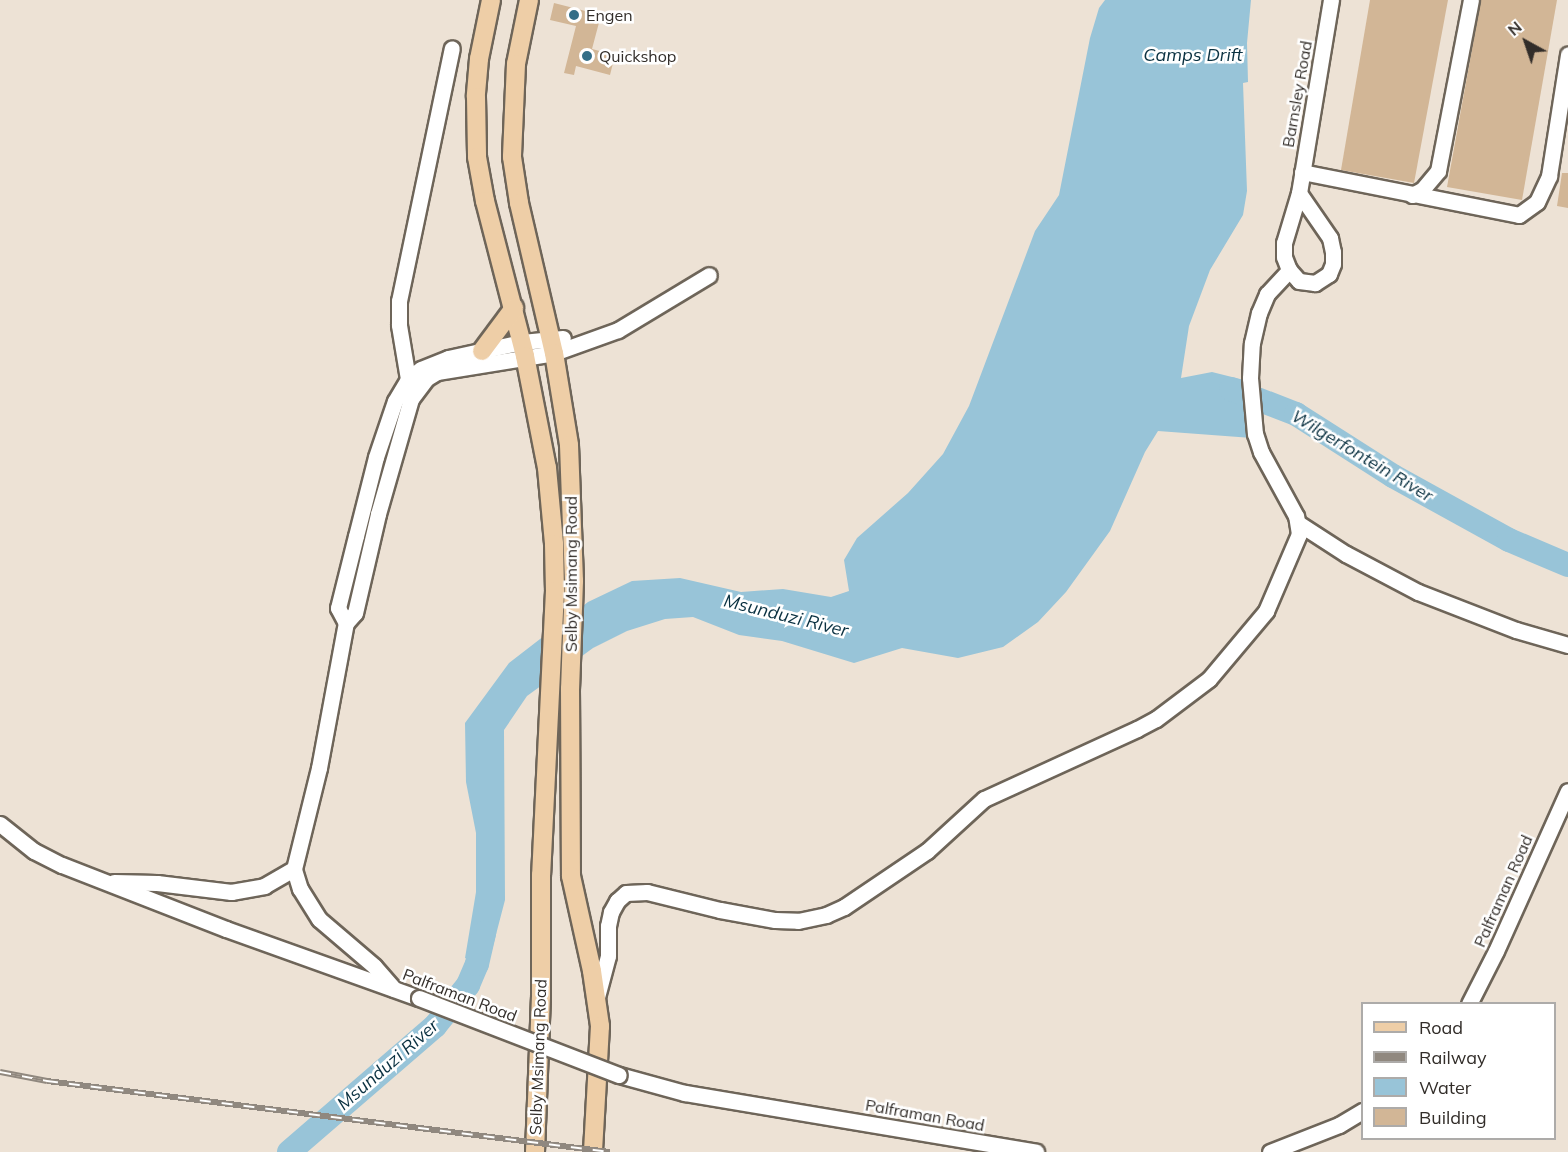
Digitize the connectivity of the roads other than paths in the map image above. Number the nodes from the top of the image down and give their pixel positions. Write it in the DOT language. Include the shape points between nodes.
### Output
graph roads {
  1 [pos="491,0"];
  2 [pos="529,0"];
  3 [pos="1331,0"];
  4 [pos="1471,0"];
  5 [pos="452,48"];
  6 [pos="1568,54"];
  7 [pos="1302,172"];
  8 [pos="1299,193"];
  9 [pos="1412,195"];
  10 [pos="1289,270"];
  11 [pos="709,275"];
  12 [pos="514,309"];
  13 [pos="538,349"];
  14 [pos="482,351"];
  15 [pos="408,379"];
  16 [pos="1298,523"];
  17 [pos="346,623"];
  18 [pos="1568,645"];
  19 [pos="1568,791"];
  20 [pos="0,824"];
  21 [pos="294,868"];
  22 [pos="103,882"];
  23 [pos="394,989"];
  24 [pos="597,998"];
  25 [pos="1470,1002"];
  26 [pos="1361,1111"];
  27 [pos="535,1152"];
  28 [pos="593,1152"];
  29 [pos="1036,1152"];
  30 [pos="1270,1152"];
  1 -- 12 [label="main road, Selby Msimang Road" via="479,59 477,157"];
  2 -- 13 [label="main road, Selby Msimang Road" via="516,64 512,158"];
  3 -- 7 [label="lane, Barnsley Road"];
  4 -- 9 [label="lane" via="1438,171 1422,190"];
  5 -- 15 [label="lane" via="399,301"];
  6 -- 9 [label="lane" via="1548,176 1544,190 1528,210 1519,215"];
  7 -- 8 [label="lane, Barnsley Road"];
  7 -- 9 [label="lane"];
  8 -- 10 [label="lane, Barnsley Road" via="1284,243"];
  8 -- 10 [label="lane" via="1330,238 1333,264 1323,280 1315,283 1299,281"];
  10 -- 16 [label="lane" via="1267,294 1259,313 1250,378 1255,434"];
  11 -- 13 [label="lane" via="627,326 594,338"];
  12 -- 13 [label="main road, Selby Msimang Road"];
  12 -- 14 [label="main road"];
  13 -- 14 [label="lane"];
  13 -- 17 [label="lane" via="446,369 417,388 399,435 355,613"];
  13 -- 24 [label="main road, Selby Msimang Road" via="569,446 574,581 571,876"];
  13 -- 27 [label="main road, Selby Msimang Road" via="538,420 553,514 555,591 541,875"];
  14 -- 15 [label="lane" via="433,363"];
  15 -- 17 [label="lane" via="395,400 376,457 338,608"];
  16 -- 18 [label="lane" via="1418,592 1516,630"];
  16 -- 24 [label="lane" via="1297,544 1266,611 1209,679 1156,719 984,799 927,851 826,915 798,921 775,920 647,892 626,893 611,912 608,957"];
  17 -- 21 [label="lane" via="319,768"];
  19 -- 25 [label="lane, Palframan Road"];
  20 -- 22 [label="lane, Palframan Road" via="34,851"];
  21 -- 22 [label="lane" via="264,886 231,892 158,883"];
  21 -- 23 [label="lane" via="300,889 319,919 374,966"];
  22 -- 23 [label="lane, Palframan Road"];
  23 -- 29 [label="lane, Palframan Road, bridge" via="619,1076 685,1093"];
  24 -- 28 [label="main road, Selby Msimang Road" via="600,1026"];
  26 -- 30 [label="lane" via="1339,1125"];
}
